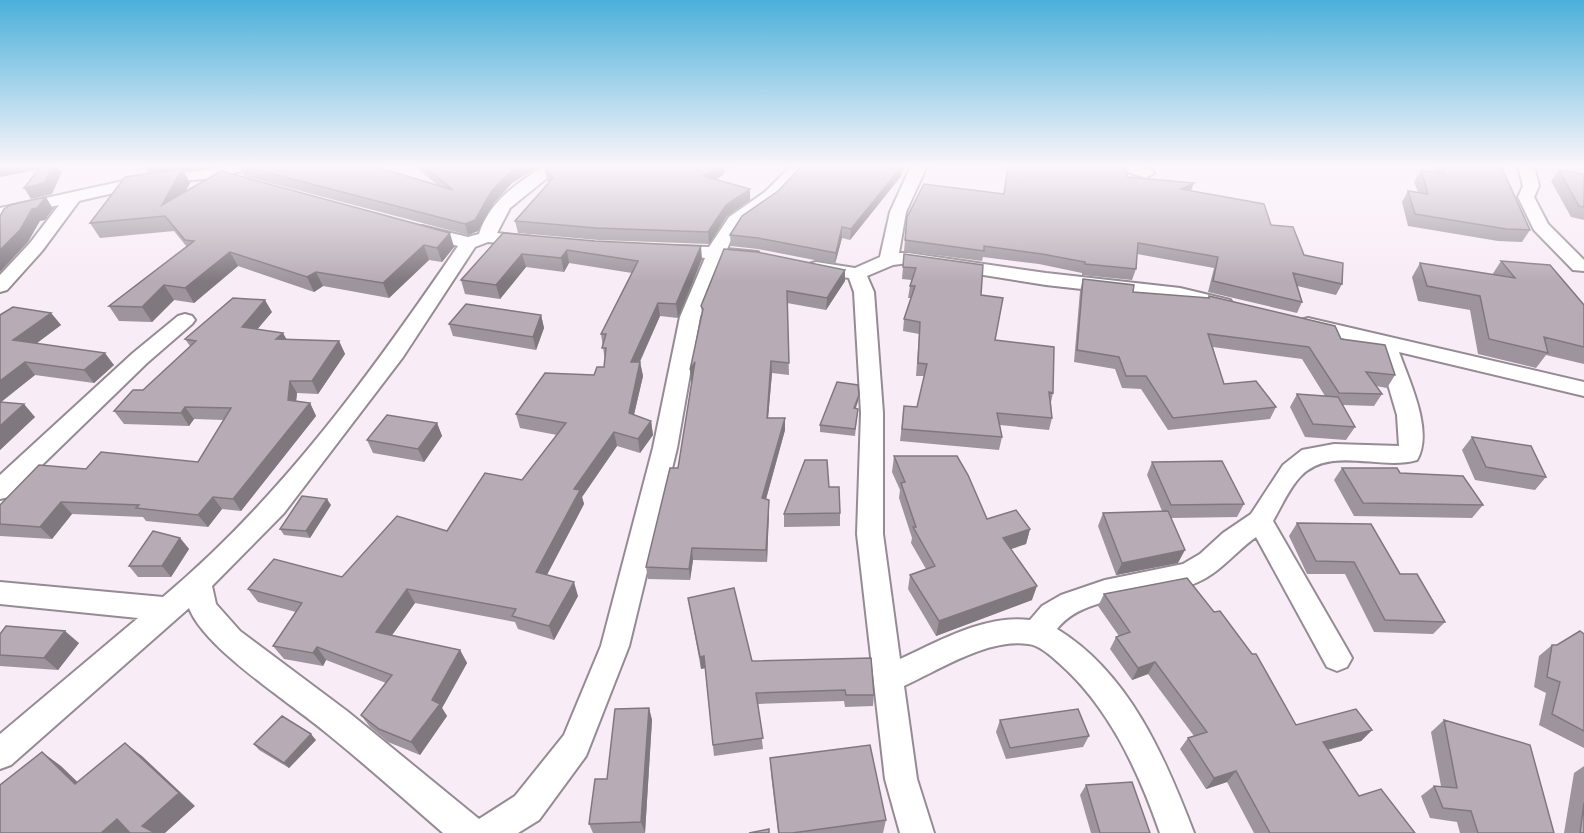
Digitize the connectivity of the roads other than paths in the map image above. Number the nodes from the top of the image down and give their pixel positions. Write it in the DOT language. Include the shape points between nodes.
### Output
graph roads {
  1 [pos="35,205"];
  2 [pos="67,205"];
  3 [pos="502,205"];
  4 [pos="758,205"];
  5 [pos="901,205"];
  6 [pos="1530,205"];
  7 [pos="0,213"];
  8 [pos="403,226"];
  9 [pos="478,240"];
  10 [pos="540,243"];
  11 [pos="653,250"];
  12 [pos="716,252"];
  13 [pos="770,259"];
  14 [pos="889,260"];
  15 [pos="803,266"];
  16 [pos="1580,266"];
  17 [pos="857,274"];
  18 [pos="0,286"];
  19 [pos="1245,309"];
  20 [pos="1288,319"];
  21 [pos="185,320"];
  22 [pos="1386,343"];
  23 [pos="1584,389"];
  24 [pos="0,490"];
  25 [pos="1260,521"];
  26 [pos="198,583"];
  27 [pos="0,593"];
  28 [pos="168,609"];
  29 [pos="1037,632"];
  30 [pos="1337,658"];
  31 [pos="888,679"];
  32 [pos="0,754"];
  33 [pos="469,833"];
  34 [pos="488,833"];
  35 [pos="917,833"];
  36 [pos="1177,833"];
  1 -- 7 [label="street"];
  2 -- 18 [label="street"];
  3 -- 9 [label="street"];
  4 -- 12 [label="street" via="735,221"];
  5 -- 14 [label="street"];
  6 -- 16 [label="street" via="1540,226"];
  8 -- 9 [label="street"];
  9 -- 10 [label="street"];
  9 -- 26 [label="street" via="275,506"];
  11 -- 12 [label="street"];
  12 -- 13 [label="street"];
  12 -- 34 [label="street" via="690,317 665,448 615,646 575,745 527,808"];
  14 -- 17 [label="street"];
  14 -- 19 [label="street" via="909,258 1152,290"];
  15 -- 17 [label="street"];
  17 -- 31 [label="street" via="864,292 872,413 870,534"];
  20 -- 22 [label="street"];
  21 -- 24 [label="street"];
  22 -- 23 [label="street"];
  22 -- 25 [label="street" via="1405,403 1413,443 1409,454 1334,452 1310,456 1291,471"];
  25 -- 29 [label="street" via="1189,574 1106,591 1071,603 1052,614"];
  25 -- 30 [label="street"];
  26 -- 28 [label="street"];
  26 -- 33 [label="street" via="203,609 230,640 336,721"];
  27 -- 28 [label="street"];
  28 -- 32 [label="street"];
  29 -- 31 [label="street" via="1013,631 974,642"];
  29 -- 36 [label="street" via="1063,647 1126,721 1162,791"];
  31 -- 35 [label="street" via="901,779"];
}
